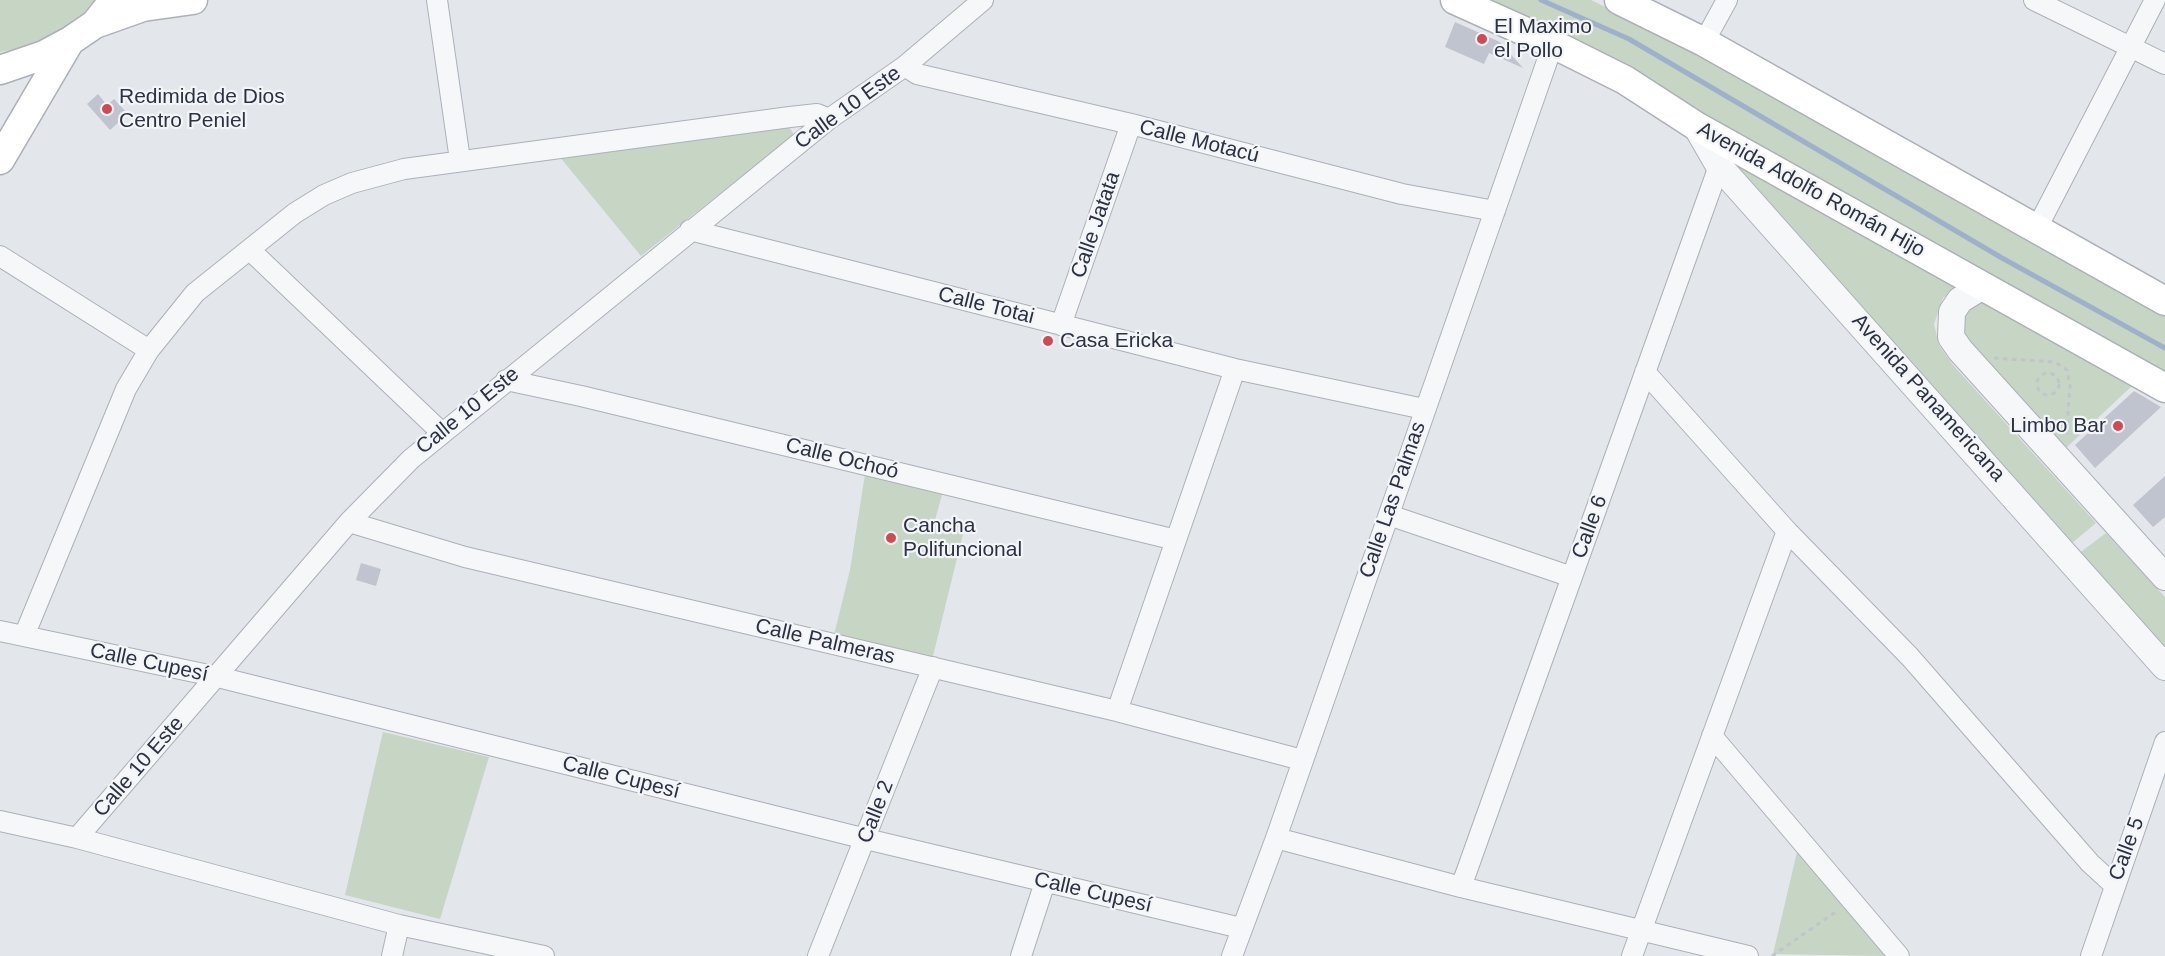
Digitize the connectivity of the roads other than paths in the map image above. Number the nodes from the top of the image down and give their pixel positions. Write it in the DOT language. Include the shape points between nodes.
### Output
graph roads {
  1 [pos="114,0"];
  2 [pos="193,0"];
  3 [pos="437,0"];
  4 [pos="983,0"];
  5 [pos="1455,0"];
  6 [pos="1619,0"];
  7 [pos="1727,0"];
  8 [pos="2034,0"];
  9 [pos="2155,0"];
  10 [pos="95,24"];
  11 [pos="70,41"];
  12 [pos="1704,42"];
  13 [pos="1553,44"];
  14 [pos="2131,47"];
  15 [pos="2165,64"];
  16 [pos="905,66"];
  17 [pos="0,70"];
  18 [pos="829,118"];
  19 [pos="1131,124"];
  20 [pos="1696,126"];
  21 [pos="0,160"];
  22 [pos="460,160"];
  23 [pos="1719,166"];
  24 [pos="1495,211"];
  25 [pos="690,230"];
  26 [pos="2036,230"];
  27 [pos="250,250"];
  28 [pos="0,256"];
  29 [pos="1983,286"];
  30 [pos="2165,301"];
  31 [pos="1061,325"];
  32 [pos="149,350"];
  33 [pos="1236,369"];
  34 [pos="1646,372"];
  35 [pos="506,380"];
  36 [pos="2165,388"];
  37 [pos="1424,409"];
  38 [pos="441,432"];
  39 [pos="1389,515"];
  40 [pos="349,522"];
  41 [pos="1787,531"];
  42 [pos="1176,540"];
  43 [pos="2165,577"];
  44 [pos="1572,578"];
  45 [pos="0,631"];
  46 [pos="24,636"];
  47 [pos="933,667"];
  48 [pos="2165,667"];
  49 [pos="218,677"];
  50 [pos="1117,711"];
  51 [pos="1712,735"];
  52 [pos="2165,742"];
  53 [pos="1302,760"];
  54 [pos="0,821"];
  55 [pos="77,838"];
  56 [pos="1276,838"];
  57 [pos="866,839"];
  58 [pos="1045,882"];
  59 [pos="2114,885"];
  60 [pos="1461,887"];
  61 [pos="399,925"];
  62 [pos="1241,928"];
  63 [pos="1640,930"];
  64 [pos="392,956"];
  65 [pos="544,956"];
  66 [pos="818,956"];
  67 [pos="1021,956"];
  68 [pos="1232,956"];
  69 [pos="1632,956"];
  70 [pos="1748,956"];
  71 [pos="1899,956"];
  72 [pos="2091,956"];
  1 -- 10 [label="main road"];
  2 -- 10 [label="main road" via="143,7"];
  3 -- 22 [label="street"];
  4 -- 16 [label="street, Calle 10 Este"];
  5 -- 13 [label="main road, Avenida Adolfo Román Hijo"];
  6 -- 12 [label="main road"];
  7 -- 12 [label="street"];
  8 -- 14 [label="street"];
  9 -- 14 [label="street"];
  10 -- 11 [label="main road"];
  11 -- 17 [label="main road" via="44,56"];
  11 -- 21 [label="main road"];
  12 -- 26 [label="main road"];
  13 -- 20 [label="main road, Avenida Adolfo Román Hijo" via="1625,80"];
  13 -- 24 [label="street, Calle Las Palmas"];
  14 -- 15 [label="street"];
  14 -- 26 [label="street"];
  16 -- 18 [label="street, Calle 10 Este"];
  16 -- 19 [label="street, Calle Motacú" via="917,74"];
  18 -- 22 [label="street" via="817,114"];
  18 -- 25 [label="street, Calle 10 Este"];
  19 -- 24 [label="street, Calle Motacú" via="1401,194"];
  19 -- 31 [label="street, Calle Jatata"];
  20 -- 23 [label="street, Avenida Panamericana"];
  20 -- 29 [label="main road, Avenida Adolfo Román Hijo"];
  22 -- 27 [label="street" via="404,169 324,195"];
  23 -- 34 [label="street, Calle 6"];
  23 -- 48 [label="street, Avenida Panamericana"];
  24 -- 37 [label="street, Calle Las Palmas"];
  25 -- 31 [label="street, Calle Totai"];
  25 -- 35 [label="street, Calle 10 Este"];
  26 -- 30 [label="main road"];
  27 -- 32 [label="street" via="195,293"];
  27 -- 38 [label="street"];
  28 -- 32 [label="street"];
  29 -- 36 [label="main road, Avenida Adolfo Román Hijo"];
  29 -- 43 [label="street" via="1960,300 1952,312 1952,337"];
  31 -- 33 [label="street, Calle Totai"];
  32 -- 46 [label="street" via="126,388"];
  33 -- 37 [label="street, Calle Totai"];
  33 -- 42 [label="street"];
  34 -- 41 [label="street"];
  34 -- 44 [label="street, Calle 6"];
  35 -- 38 [label="street, Calle 10 Este"];
  35 -- 42 [label="street, Calle Ochoó"];
  37 -- 39 [label="street, Calle Las Palmas"];
  38 -- 40 [label="street, Calle 10 Este"];
  39 -- 44 [label="street"];
  39 -- 53 [label="street, Calle Las Palmas"];
  40 -- 47 [label="street, Calle Palmeras" via="465,557"];
  40 -- 49 [label="street, Calle 10 Este"];
  41 -- 51 [label="street"];
  41 -- 59 [label="street" via="1910,657"];
  42 -- 50 [label="street"];
  44 -- 60 [label="street, Calle 6"];
  45 -- 46 [label="street, Calle Cupesí"];
  46 -- 49 [label="street, Calle Cupesí"];
  47 -- 50 [label="street, Calle Palmeras"];
  47 -- 57 [label="street, Calle 2"];
  49 -- 55 [label="street, Calle 10 Este"];
  49 -- 57 [label="street, Calle Cupesí"];
  50 -- 53 [label="street, Calle Palmeras"];
  51 -- 63 [label="street"];
  51 -- 71 [label="street"];
  52 -- 59 [label="street, Calle 5"];
  53 -- 56 [label="street, Calle Las Palmas"];
  54 -- 55 [label="street"];
  55 -- 61 [label="street"];
  56 -- 60 [label="street"];
  56 -- 62 [label="street, Calle Las Palmas"];
  57 -- 58 [label="street, Calle Cupesí"];
  57 -- 66 [label="street, Calle 2"];
  58 -- 62 [label="street, Calle Cupesí"];
  58 -- 67 [label="street"];
  59 -- 72 [label="street, Calle 5"];
  60 -- 63 [label="street"];
  61 -- 64 [label="street"];
  61 -- 65 [label="street"];
  62 -- 68 [label="street, Calle Las Palmas"];
  63 -- 69 [label="street"];
  63 -- 70 [label="street"];
}
